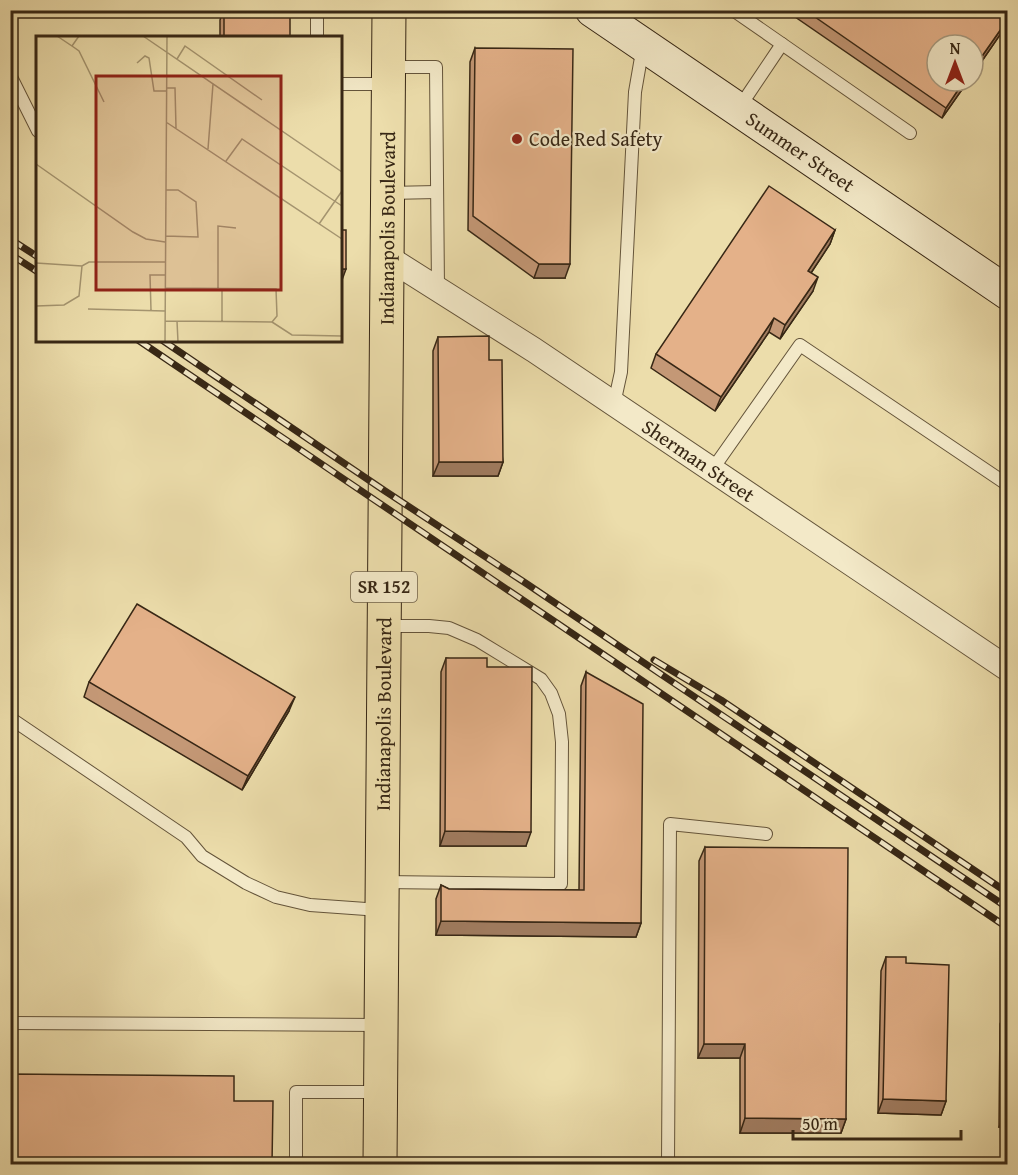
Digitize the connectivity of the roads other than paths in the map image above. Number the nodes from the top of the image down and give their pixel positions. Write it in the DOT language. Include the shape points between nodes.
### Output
graph roads {
  1 [pos="315,10"];
  2 [pos="389,10"];
  3 [pos="733,10"];
  4 [pos="600,13"];
  5 [pos="317,36"];
  6 [pos="782,44"];
  7 [pos="643,45"];
  8 [pos="10,75"];
  9 [pos="388,75"];
  10 [pos="342,84"];
  11 [pos="738,110"];
  12 [pos="36,126"];
  13 [pos="910,133"];
  14 [pos="437,192"];
  15 [pos="387,193"];
  16 [pos="387,257"];
  17 [pos="438,289"];
  18 [pos="1008,293"];
  19 [pos="614,404"];
  20 [pos="712,470"];
  21 [pos="1008,485"];
  22 [pos="384,626"];
  23 [pos="1008,669"];
  24 [pos="10,717"];
  25 [pos="766,834"];
  26 [pos="382,896"];
  27 [pos="10,1023"];
  28 [pos="381,1024"];
  29 [pos="380,1092"];
  30 [pos="296,1164"];
  31 [pos="380,1164"];
  32 [pos="668,1164"];
  1 -- 5 [label="lane"];
  2 -- 9 [label="main road, Indianapolis Boulevard / SR 152"];
  3 -- 6 [label="lane"];
  4 -- 7 [label="street, Summer Street"];
  6 -- 11 [label="lane"];
  6 -- 13 [label="lane"];
  7 -- 11 [label="street, Summer Street"];
  7 -- 19 [label="lane" via="635,92 621,372"];
  8 -- 12 [label="lane"];
  9 -- 10 [label="lane"];
  9 -- 14 [label="lane" via="436,67"];
  9 -- 15 [label="main road, Indianapolis Boulevard / SR 152"];
  11 -- 18 [label="street, Summer Street"];
  14 -- 15 [label="lane"];
  14 -- 17 [label="lane"];
  15 -- 16 [label="main road, Indianapolis Boulevard / SR 152"];
  16 -- 17 [label="street, Sherman Street"];
  16 -- 22 [label="main road, Indianapolis Boulevard / SR 152"];
  17 -- 19 [label="street, Sherman Street"];
  19 -- 20 [label="street, Sherman Street"];
  20 -- 21 [label="lane" via="800,345"];
  20 -- 23 [label="street, Sherman Street"];
  22 -- 26 [label="main road, Indianapolis Boulevard / SR 152"];
  22 -- 26 [label="lane" via="449,628 477,640 541,679 551,693 559,714 562,742 561,884"];
  24 -- 26 [label="lane" via="186,837 202,856 276,897 310,905"];
  25 -- 32 [label="lane" via="670,824"];
  26 -- 28 [label="main road, Indianapolis Boulevard / SR 152"];
  27 -- 28 [label="lane"];
  28 -- 29 [label="main road, Indianapolis Boulevard / SR 152"];
  29 -- 30 [label="lane" via="296,1092"];
  29 -- 31 [label="main road, Indianapolis Boulevard / SR 152"];
}
